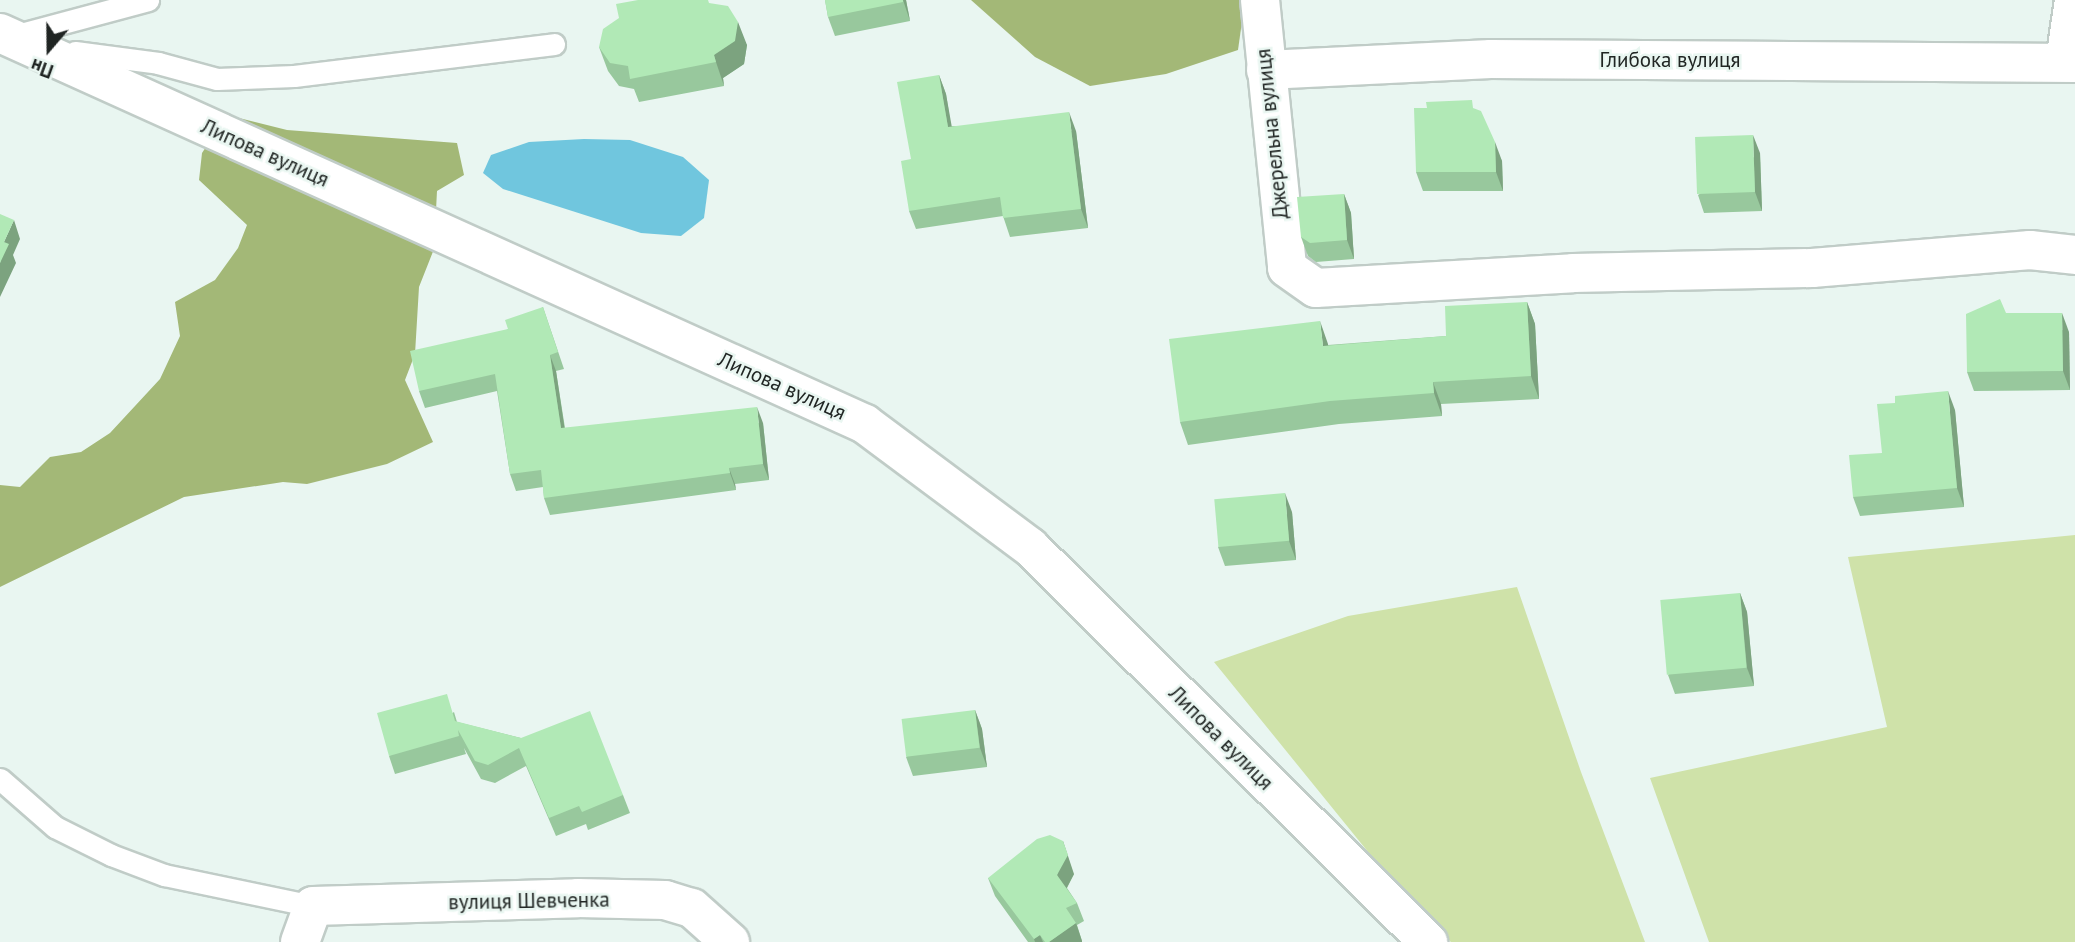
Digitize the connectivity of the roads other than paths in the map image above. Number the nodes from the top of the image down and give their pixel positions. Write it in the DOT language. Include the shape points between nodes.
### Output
graph roads {
  1 [pos="148,0"];
  2 [pos="1259,0"];
  3 [pos="2074,0"];
  4 [pos="4,35"];
  5 [pos="554,44"];
  6 [pos="2070,62"];
  7 [pos="1266,70"];
  8 [pos="2075,255"];
  9 [pos="0,779"];
  10 [pos="313,906"];
  11 [pos="1412,938"];
  12 [pos="300,942"];
  13 [pos="730,942"];
  1 -- 4 [label="lane"];
  2 -- 7 [label="street, Джерельна вулиця"];
  3 -- 6 [label="street"];
  4 -- 5 [label="lane" via="112,60 158,63 217,79 294,76"];
  4 -- 11 [label="street, Липова вулиця" via="865,424 1030,547"];
  6 -- 7 [label="street, Глибока вулиця" via="1491,59"];
  7 -- 8 [label="street, Джерельна вулиця" via="1287,268 1316,288 1573,273 1812,268 2030,250"];
  9 -- 10 [label="lane" via="55,827 111,855 164,875"];
  10 -- 12 [label="street"];
  10 -- 13 [label="street, вулиця Шевченка" via="665,900 692,908"];
}
